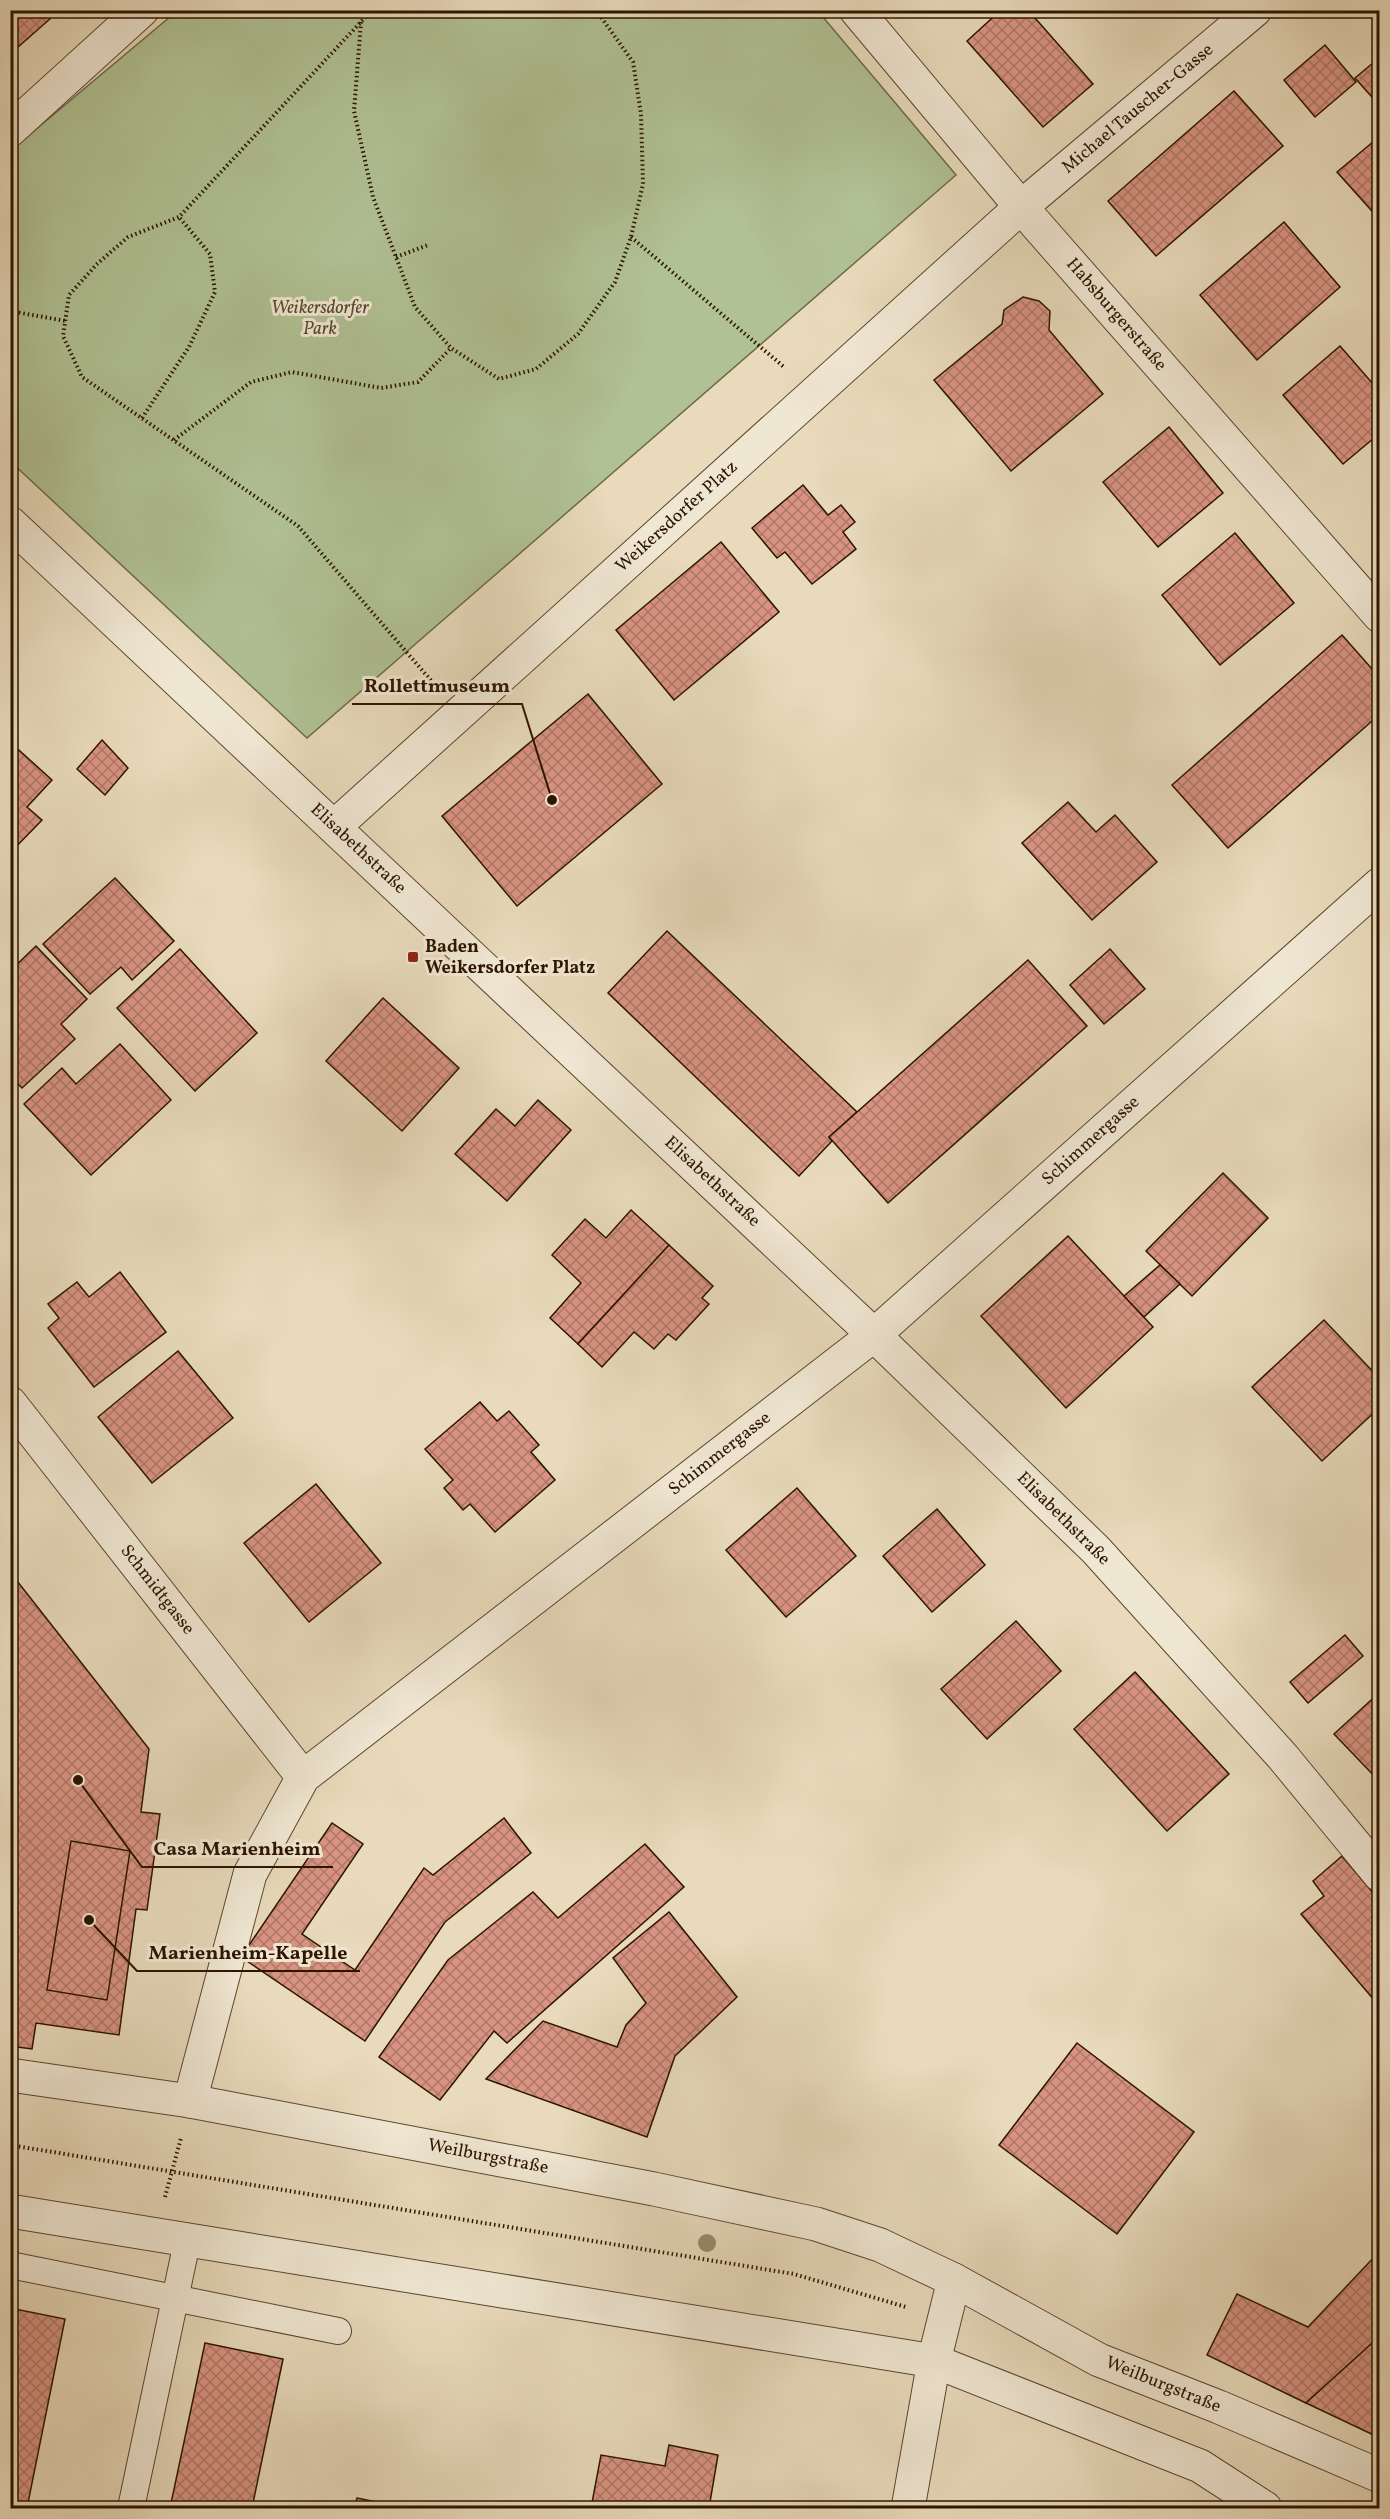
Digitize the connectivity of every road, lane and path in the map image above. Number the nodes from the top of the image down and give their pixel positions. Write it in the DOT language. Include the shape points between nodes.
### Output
graph roads {
  1 [pos="142,10"];
  2 [pos="372,10"];
  3 [pos="596,10"];
  4 [pos="856,10"];
  5 [pos="1255,10"];
  6 [pos="361,22"];
  7 [pos="10,130"];
  8 [pos="1021,207"];
  9 [pos="179,217"];
  10 [pos="631,237"];
  11 [pos="428,245"];
  12 [pos="396,257"];
  13 [pos="10,311"];
  14 [pos="66,321"];
  15 [pos="451,348"];
  16 [pos="815,393"];
  17 [pos="142,418"];
  18 [pos="174,440"];
  19 [pos="10,523"];
  20 [pos="1380,616"];
  21 [pos="459,714"];
  22 [pos="334,826"];
  23 [pos="1380,884"];
  24 [pos="874,1335"];
  25 [pos="10,1403"];
  26 [pos="303,1777"];
  27 [pos="1380,1875"];
  28 [pos="10,2075"];
  29 [pos="190,2101"];
  30 [pos="10,2211"];
  31 [pos="154,2236"];
  32 [pos="187,2242"];
  33 [pos="10,2265"];
  34 [pos="954,2280"];
  35 [pos="176,2298"];
  36 [pos="338,2331"];
  37 [pos="934,2361"];
  38 [pos="1380,2476"];
  39 [pos="131,2508"];
  40 [pos="908,2508"];
  41 [pos="1265,2508"];
  1 -- 7 [label="street"];
  2 -- 6 [label="path"];
  3 -- 10 [label="path" via="633,62 641,114 643,184"];
  4 -- 8 [label="street, Habsburgerstraße"];
  5 -- 8 [label="street, Michael Tauscher-Gasse"];
  6 -- 9 [label="path"];
  6 -- 12 [label="path" via="354,111 373,197"];
  8 -- 16 [label="street, Weikersdorfer Platz"];
  8 -- 20 [label="street, Habsburgerstraße"];
  9 -- 14 [label="path" via="129,237 98,264 69,295"];
  9 -- 17 [label="path" via="210,254 215,292 189,347"];
  10 -- 15 [label="path" via="615,282 578,334 536,369 499,379"];
  10 -- 16 [label="path"];
  11 -- 12 [label="path"];
  12 -- 15 [label="path" via="415,307"];
  13 -- 14 [label="path"];
  14 -- 17 [label="path" via="63,336 82,377"];
  15 -- 18 [label="path" via="418,382 381,388 291,372 251,382"];
  16 -- 21 [label="street, Weikersdorfer Platz"];
  17 -- 18 [label="path"];
  18 -- 21 [label="path" via="298,526"];
  19 -- 22 [label="street, Elisabethstraße"];
  21 -- 22 [label="street, Weikersdorfer Platz"];
  22 -- 24 [label="street, Elisabethstraße"];
  23 -- 24 [label="street, Schimmergasse"];
  24 -- 26 [label="street, Schimmergasse"];
  24 -- 27 [label="street, Elisabethstraße" via="1096,1550 1283,1757"];
  25 -- 26 [label="street, Schmidtgasse"];
  26 -- 29 [label="street, Schimmergasse" via="250,1874"];
  28 -- 29 [label="street, Weilburgstraße"];
  29 -- 31 [label="path"];
  29 -- 34 [label="street, Weilburgstraße" via="654,2189 816,2224 880,2245"];
  30 -- 31 [label="street"];
  31 -- 32 [label="street"];
  32 -- 35 [label="lane"];
  32 -- 37 [label="street"];
  33 -- 35 [label="lane"];
  34 -- 37 [label="street"];
  34 -- 38 [label="street, Weilburgstraße" via="1099,2360"];
  35 -- 36 [label="lane"];
  35 -- 39 [label="lane"];
  37 -- 40 [label="street"];
  37 -- 41 [label="street" via="1200,2466"];
}
